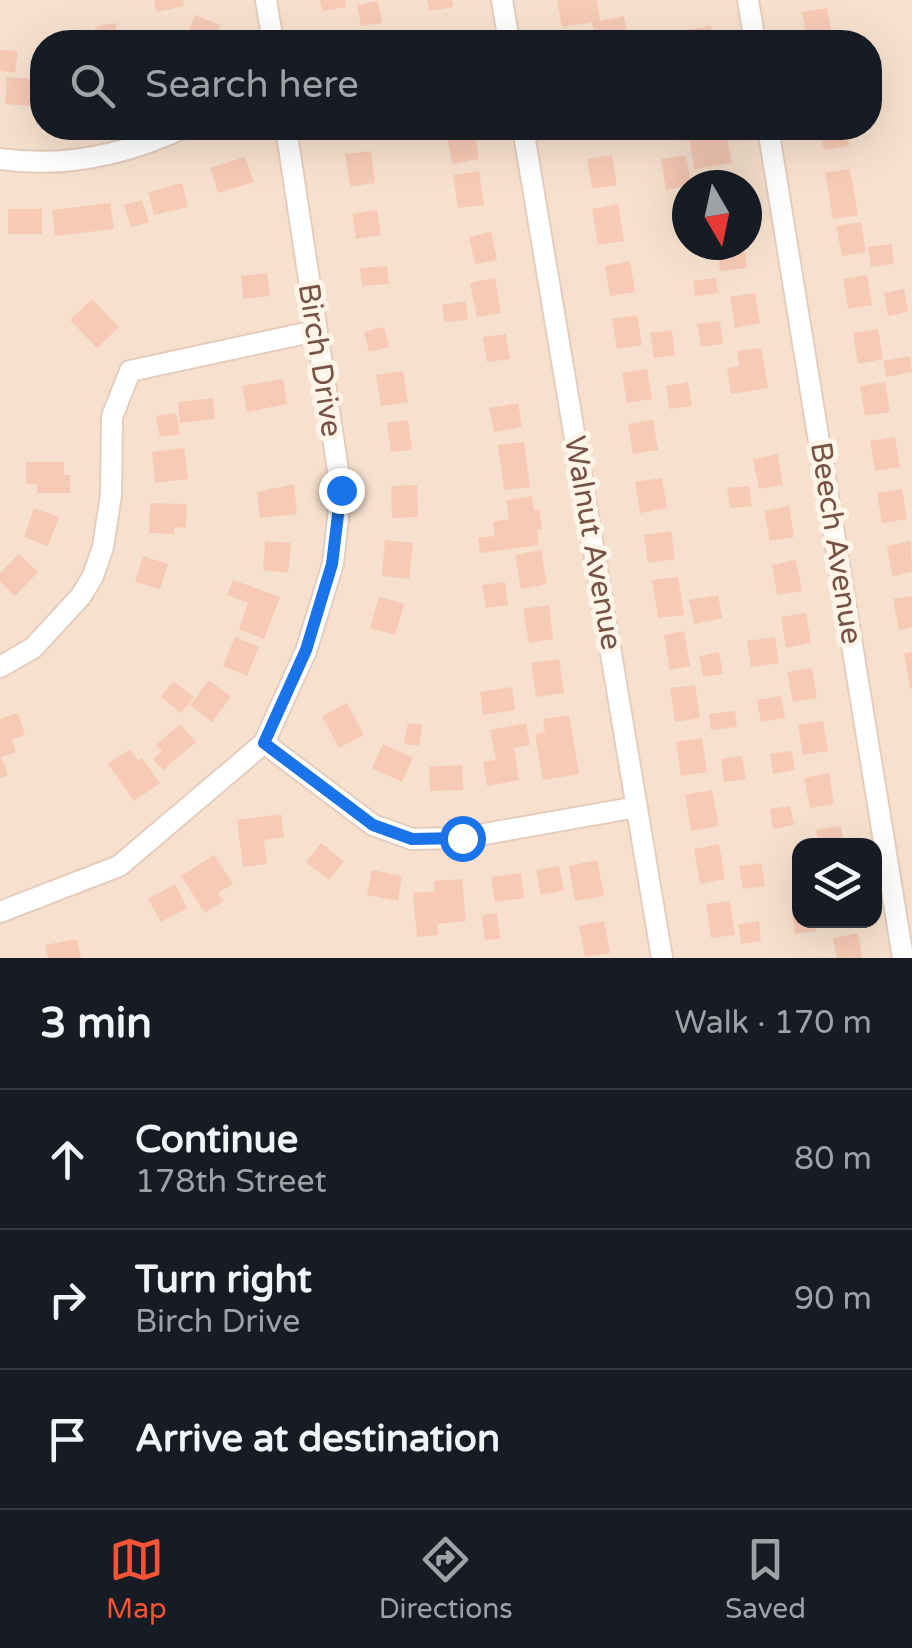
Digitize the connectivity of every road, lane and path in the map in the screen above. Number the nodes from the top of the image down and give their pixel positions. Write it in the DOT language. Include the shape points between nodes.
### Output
graph roads {
  1 [pos="266,0"];
  2 [pos="502,0"];
  3 [pos="748,0"];
  4 [pos="271,30"];
  5 [pos="507,30"];
  6 [pos="752,30"];
  7 [pos="156,140"];
  8 [pos="288,140"];
  9 [pos="525,140"];
  10 [pos="770,140"];
  11 [pos="0,159"];
  12 [pos="314,331"];
  13 [pos="0,667"];
  14 [pos="264,743"];
  15 [pos="638,807"];
  16 [pos="0,912"];
  17 [pos="662,958"];
  18 [pos="903,958"];
  1 -- 4 [label="street"];
  2 -- 5 [label="street"];
  3 -- 6 [label="street"];
  7 -- 11 [label="street" via="100,157 35,164"];
  8 -- 12 [label="street, Birch Drive"];
  9 -- 15 [label="street, Walnut Avenue"];
  10 -- 18 [label="street, Beech Avenue"];
  12 -- 13 [label="street" via="130,371 112,417 110,506 93,576 34,648"];
  12 -- 14 [label="street, Birch Drive" via="341,490 332,564 306,650"];
  14 -- 15 [label="street" via="373,825 412,839 462,838"];
  14 -- 16 [label="street, Birch Drive" via="119,866"];
  15 -- 17 [label="street, Walnut Avenue"];
}
